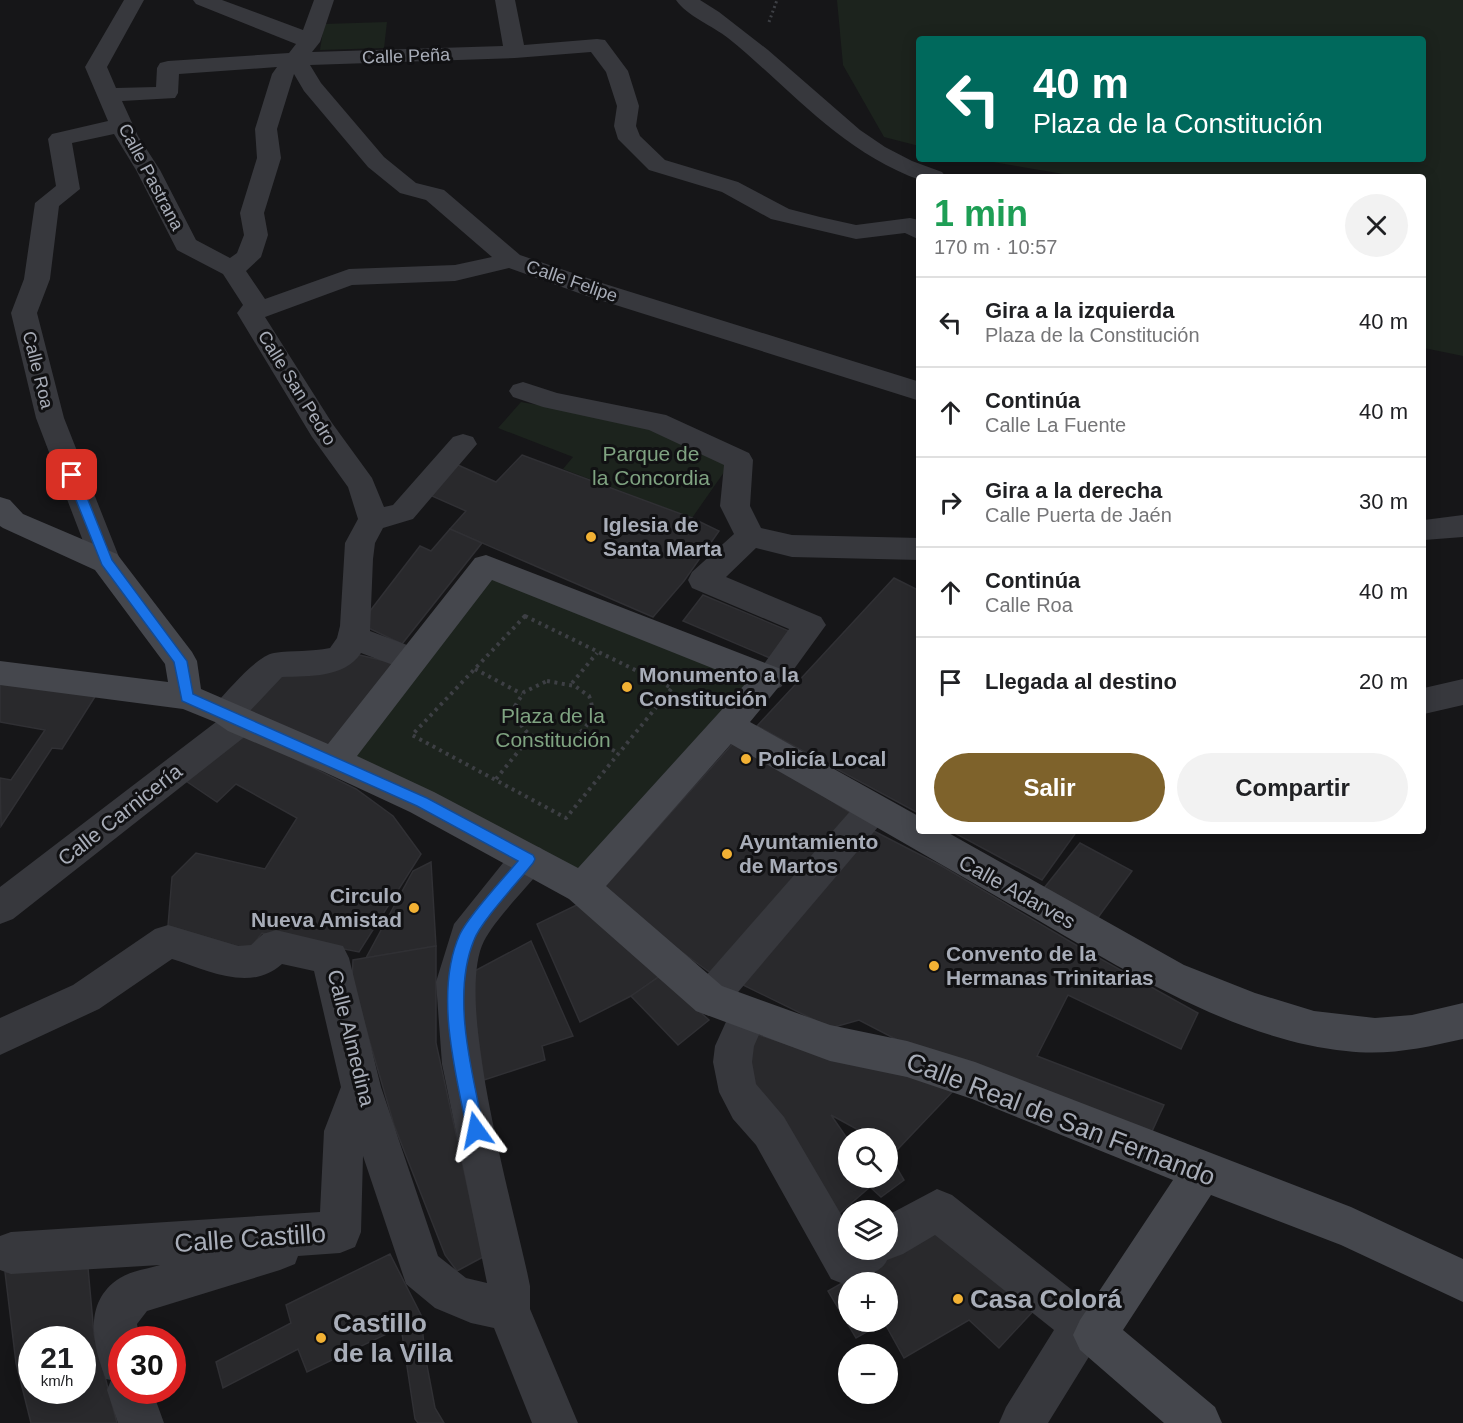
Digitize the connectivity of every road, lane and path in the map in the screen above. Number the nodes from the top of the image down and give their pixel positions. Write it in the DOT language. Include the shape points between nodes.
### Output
graph roads {
  1 [pos="134,0"];
  2 [pos="203,0"];
  3 [pos="324,0"];
  4 [pos="505,0"];
  5 [pos="686,0"];
  6 [pos="302,50"];
  7 [pos="515,52"];
  8 [pos="109,94"];
  9 [pos="122,125"];
  10 [pos="923,174"];
  11 [pos="916,227"];
  12 [pos="511,260"];
  13 [pos="232,269"];
  14 [pos="250,313"];
  15 [pos="523,391"];
  16 [pos="916,391"];
  17 [pos="463,444"];
  18 [pos="3,513"];
  19 [pos="373,521"];
  20 [pos="1463,526"];
  21 [pos="1426,530"];
  22 [pos="750,536"];
  23 [pos="916,549"];
  24 [pos="106,561"];
  25 [pos="354,638"];
  26 [pos="597,653"];
  27 [pos="412,660"];
  28 [pos="475,669"];
  29 [pos="0,673"];
  30 [pos="770,678"];
  31 [pos="572,683"];
  32 [pos="1463,692"];
  33 [pos="522,693"];
  34 [pos="186,697"];
  35 [pos="1426,701"];
  36 [pos="233,718"];
  37 [pos="727,725"];
  38 [pos="578,734"];
  39 [pos="530,737"];
  40 [pos="620,753"];
  41 [pos="334,761"];
  42 [pos="496,779"];
  43 [pos="872,810"];
  44 [pos="528,859"];
  45 [pos="582,888"];
  46 [pos="0,908"];
  47 [pos="709,999"];
  48 [pos="750,1014"];
  49 [pos="1463,1021"];
  50 [pos="0,1037"];
  51 [pos="361,1087"];
  52 [pos="1202,1172"];
  53 [pos="340,1232"];
  54 [pos="898,1233"];
  55 [pos="838,1250"];
  56 [pos="11,1252"];
  57 [pos="1463,1281"];
  58 [pos="508,1309"];
  59 [pos="116,1326"];
  60 [pos="1089,1330"];
  61 [pos="134,1404"];
  62 [pos="141,1423"];
  63 [pos="555,1423"];
  64 [pos="1022,1423"];
  65 [pos="1199,1423"];
  1 -- 8 [label="street, Calle Pastrana" via="96,67"];
  2 -- 6 [label="street" via="291,32"];
  3 -- 6 [label="street"];
  4 -- 7 [label="street"];
  5 -- 10 [label="street" via="736,34 848,135 871,151"];
  6 -- 7 [label="street, Calle Peña"];
  6 -- 8 [label="street, Calle Peña" via="168,68 167,93"];
  6 -- 12 [label="street, Calle Felipe" via="312,86 376,162 408,188 435,195"];
  6 -- 13 [label="street" via="283,74 266,129 269,159 252,213 256,235 248,257"];
  7 -- 11 [label="street, Calle Peña" via="597,45 617,71 628,106 625,126 630,139 657,165 730,187 780,214 819,224 856,232"];
  8 -- 9 [label="street, Calle Pastrana"];
  9 -- 13 [label="street, Calle Pastrana" via="186,245"];
  9 -- 24 [label="street, Calle Roa" via="60,138 68,189 47,203 37,279 24,313 50,418"];
  12 -- 14 [label="street" via="456,273 349,278"];
  12 -- 16 [label="street, Calle Felipe"];
  13 -- 14 [label="street, Calle San Pedro" via="256,305"];
  14 -- 19 [label="street, Calle San Pedro" via="322,430 362,485"];
  15 -- 22 [label="street" via="553,402 656,422 739,460 735,506"];
  17 -- 19 [label="street" via="403,512"];
  18 -- 24 [label="street" via="13,521"];
  19 -- 25 [label="street" via="367,525 359,551"];
  20 -- 21 [label="street"];
  22 -- 23 [label="street" via="792,546"];
  22 -- 30 [label="street" via="703,580 810,625"];
  24 -- 34 [label="street" via="181,661"];
  25 -- 27 [label="street"];
  25 -- 36 [label="street" via="340,658 313,664 274,665"];
  26 -- 28 [label="path" via="525,616"];
  26 -- 31 [label="path"];
  26 -- 40 [label="path" via="672,688"];
  27 -- 30 [label="street" via="486,566"];
  27 -- 41 [label="street"];
  28 -- 33 [label="path"];
  28 -- 42 [label="path" via="412,735"];
  29 -- 34 [label="street"];
  30 -- 37 [label="street"];
  31 -- 33 [label="path" via="547,681"];
  31 -- 38 [label="path" via="589,696 593,706 587,725"];
  32 -- 35 [label="street"];
  33 -- 39 [label="path" via="514,711 516,721"];
  34 -- 36 [label="street"];
  36 -- 41 [label="street"];
  36 -- 46 [label="street, Calle Carnicería"];
  37 -- 43 [label="street, Calle Adarves"];
  37 -- 45 [label="street"];
  38 -- 39 [label="path" via="554,742"];
  38 -- 40 [label="path"];
  39 -- 42 [label="path"];
  40 -- 42 [label="path" via="566,818"];
  41 -- 44 [label="street" via="422,802"];
  43 -- 47 [label="street"];
  43 -- 49 [label="street, Calle Adarves" via="1171,977 1244,1008 1286,1021 1367,1035 1405,1034"];
  44 -- 45 [label="street"];
  44 -- 58 [label="street" via="467,935 455,982 462,1064 509,1286"];
  45 -- 47 [label="street, Calle Real de San Fernando"];
  47 -- 48 [label="street, Calle Real de San Fernando"];
  48 -- 52 [label="street, Calle Real de San Fernando" via="830,1043 907,1059 975,1082"];
  48 -- 55 [label="street" via="739,1029 734,1053 737,1092 754,1118 770,1131"];
  50 -- 51 [label="street, Calle Almedina" via="86,997 168,941 238,963 260,960 276,946 330,958"];
  51 -- 53 [label="street, Calle Castillo" via="344,1131"];
  51 -- 58 [label="street, Calle Almedina" via="421,1269 437,1286 461,1300"];
  52 -- 57 [label="street, Calle Real de San Fernando" via="1351,1228"];
  52 -- 60 [label="street"];
  53 -- 56 [label="street, Calle Castillo"];
  53 -- 59 [label="street" via="134,1294 114,1317"];
  54 -- 60 [label="street" via="937,1210"];
  58 -- 63 [label="street"];
  60 -- 64 [label="street"];
  60 -- 65 [label="street"];
  61 -- 62 [label="street"];
}
